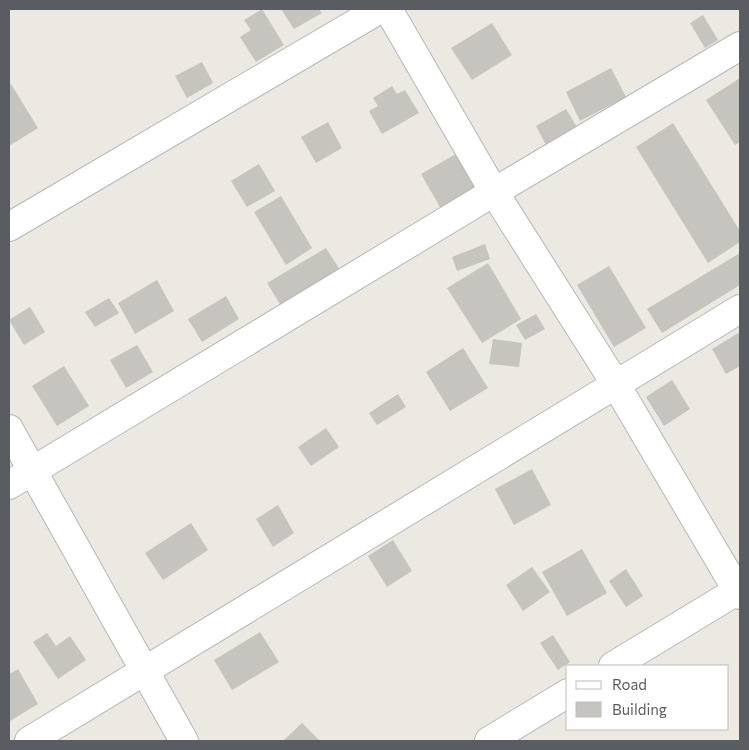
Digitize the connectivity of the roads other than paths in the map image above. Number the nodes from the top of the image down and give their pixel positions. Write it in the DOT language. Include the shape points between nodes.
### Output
graph roads {
  1 [pos="380,9"];
  2 [pos="388,9"];
  3 [pos="740,46"];
  4 [pos="494,192"];
  5 [pos="9,227"];
  6 [pos="740,309"];
  7 [pos="616,383"];
  8 [pos="9,429"];
  9 [pos="32,471"];
  10 [pos="9,485"];
  11 [pos="739,591"];
  12 [pos="615,665"];
  13 [pos="145,670"];
  14 [pos="566,695"];
  15 [pos="29,741"];
  16 [pos="184,741"];
  17 [pos="489,741"];
  1 -- 5 [label="street"];
  2 -- 4 [label="street"];
  3 -- 4 [label="street"];
  4 -- 7 [label="street"];
  4 -- 9 [label="street"];
  6 -- 7 [label="street"];
  7 -- 11 [label="street"];
  7 -- 13 [label="street"];
  8 -- 9 [label="street"];
  9 -- 10 [label="street"];
  9 -- 13 [label="street"];
  11 -- 12 [label="street"];
  13 -- 15 [label="street"];
  13 -- 16 [label="street"];
  14 -- 17 [label="street"];
}
